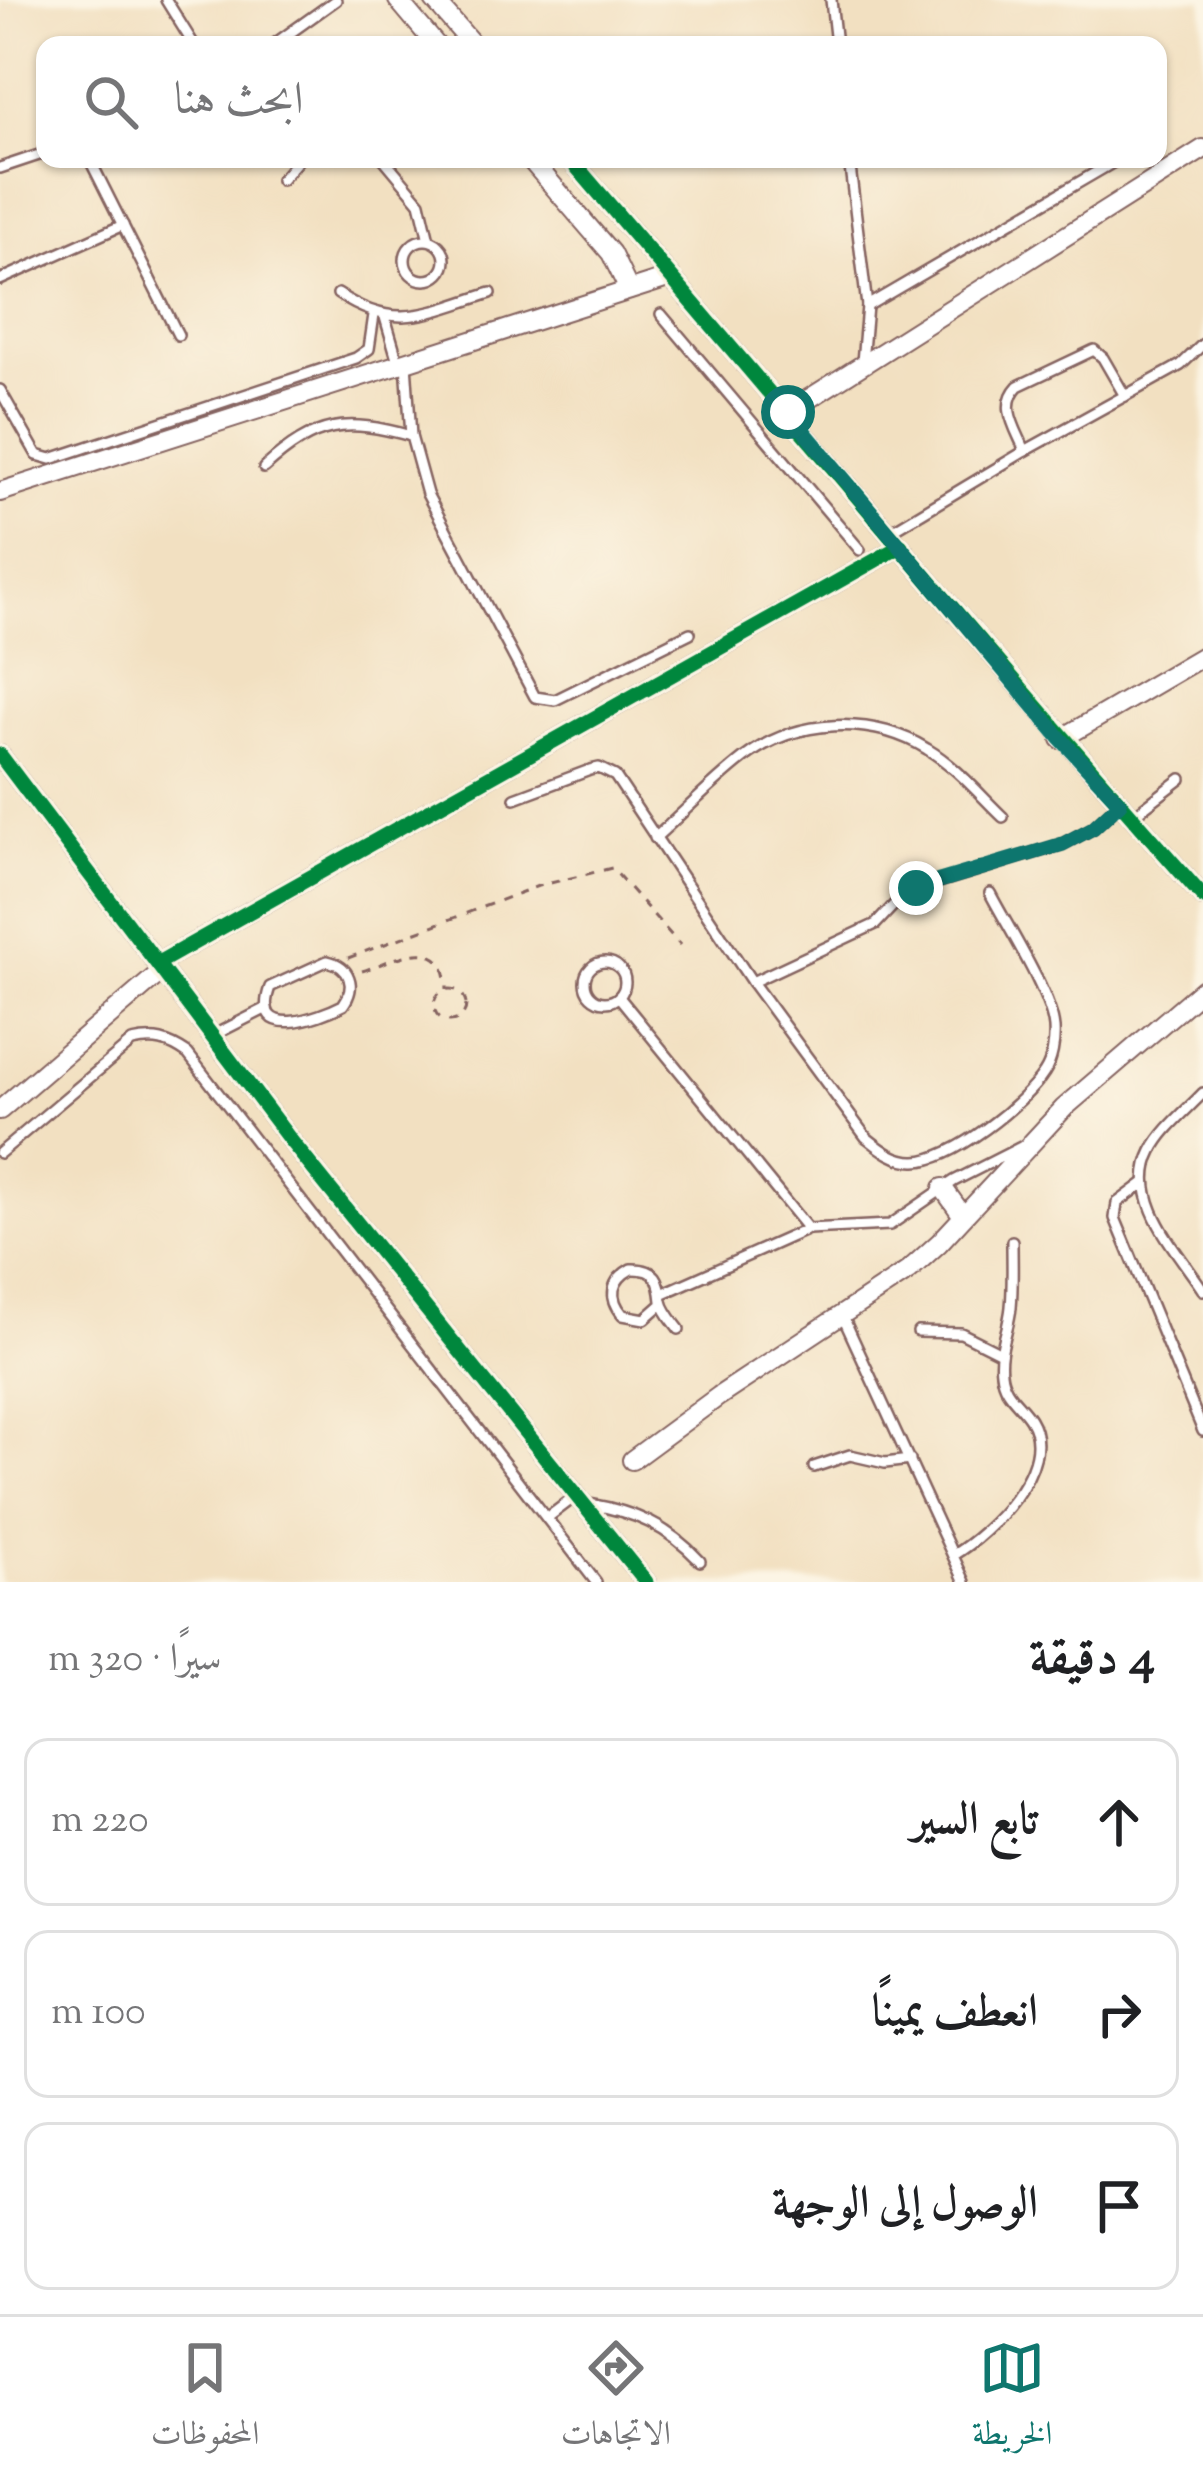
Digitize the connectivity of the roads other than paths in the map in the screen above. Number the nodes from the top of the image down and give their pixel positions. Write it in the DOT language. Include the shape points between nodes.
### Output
graph roads {
  1 [pos="166,0"];
  2 [pos="336,0"];
  3 [pos="398,0"];
  4 [pos="434,0"];
  5 [pos="831,0"];
  6 [pos="188,36"];
  7 [pos="286,36"];
  8 [pos="428,36"];
  9 [pos="464,36"];
  10 [pos="835,36"];
  11 [pos="1203,149"];
  12 [pos="36,156"];
  13 [pos="0,168"];
  14 [pos="94,168"];
  15 [pos="291,168"];
  16 [pos="392,168"];
  17 [pos="538,168"];
  18 [pos="578,168"];
  19 [pos="850,168"];
  20 [pos="1104,168"];
  21 [pos="281,180"];
  22 [pos="123,225"];
  23 [pos="429,241"];
  24 [pos="671,277"];
  25 [pos="434,279"];
  26 [pos="0,280"];
  27 [pos="629,290"];
  28 [pos="491,293"];
  29 [pos="338,294"];
  30 [pos="867,306"];
  31 [pos="442,308"];
  32 [pos="661,314"];
  33 [pos="380,316"];
  34 [pos="178,335"];
  35 [pos="1203,344"];
  36 [pos="862,362"];
  37 [pos="402,364"];
  38 [pos="0,391"];
  39 [pos="1124,396"];
  40 [pos="788,412"];
  41 [pos="758,430"];
  42 [pos="411,436"];
  43 [pos="1024,451"];
  44 [pos="264,468"];
  45 [pos="0,492"];
  46 [pos="895,539"];
  47 [pos="860,550"];
  48 [pos="689,633"];
  49 [pos="1203,656"];
  50 [pos="1061,739"];
  51 [pos="0,755"];
  52 [pos="1181,779"];
  53 [pos="515,798"];
  54 [pos="1126,810"];
  55 [pos="1003,817"];
  56 [pos="655,838"];
  57 [pos="990,893"];
  58 [pos="1203,897"];
  59 [pos="161,966"];
  60 [pos="752,982"];
  61 [pos="619,998"];
  62 [pos="1200,1000"];
  63 [pos="268,1008"];
  64 [pos="212,1036"];
  65 [pos="1203,1093"];
  66 [pos="256,1094"];
  67 [pos="0,1110"];
  68 [pos="235,1111"];
  69 [pos="1033,1142"];
  70 [pos="0,1153"];
  71 [pos="1144,1183"];
  72 [pos="943,1188"];
  73 [pos="963,1216"];
  74 [pos="808,1229"];
  75 [pos="1012,1241"];
  76 [pos="1203,1289"];
  77 [pos="663,1299"];
  78 [pos="843,1317"];
  79 [pos="679,1329"];
  80 [pos="918,1332"];
  81 [pos="1001,1353"];
  82 [pos="1185,1387"];
  83 [pos="1200,1387"];
  84 [pos="1203,1431"];
  85 [pos="632,1460"];
  86 [pos="910,1460"];
  87 [pos="814,1467"];
  88 [pos="580,1500"];
  89 [pos="547,1518"];
  90 [pos="953,1555"];
  91 [pos="700,1561"];
  92 [pos="596,1582"];
  93 [pos="646,1582"];
  94 [pos="965,1582"];
  1 -- 6 [label="lane"];
  2 -- 7 [label="lane"];
  3 -- 8 [label="street"];
  4 -- 9 [label="street"];
  5 -- 10 [label="lane"];
  11 -- 36 [label="street"];
  12 -- 13 [label="lane"];
  14 -- 22 [label="lane"];
  15 -- 21 [label="lane"];
  16 -- 23 [label="lane" via="420,202"];
  17 -- 27 [label="street" via="611,254"];
  18 -- 24 [label="street"];
  19 -- 30 [label="lane"];
  20 -- 30 [label="lane"];
  22 -- 26 [label="lane"];
  22 -- 34 [label="lane"];
  23 -- 25 [label="lane" via="445,261"];
  23 -- 25 [label="lane" via="415,242 404,260 413,278"];
  24 -- 27 [label="street"];
  24 -- 40 [label="street"];
  25 -- 31 [label="lane"];
  27 -- 37 [label="street"];
  28 -- 31 [label="lane"];
  29 -- 33 [label="lane"];
  30 -- 36 [label="lane"];
  31 -- 33 [label="lane"];
  32 -- 41 [label="lane"];
  33 -- 37 [label="lane"];
  33 -- 38 [label="lane" via="369,349 356,358 51,459 37,455"];
  35 -- 39 [label="lane"];
  36 -- 40 [label="street"];
  37 -- 42 [label="lane"];
  37 -- 45 [label="street"];
  39 -- 43 [label="lane"];
  39 -- 43 [label="lane" via="1094,350 1018,386 1008,409"];
  40 -- 41 [label="lane"];
  40 -- 46 [label="street"];
  41 -- 47 [label="lane"];
  42 -- 44 [label="lane" via="371,425 321,429"];
  42 -- 48 [label="lane" via="427,494 535,697 555,700"];
  43 -- 46 [label="lane"];
  46 -- 50 [label="street"];
  46 -- 59 [label="street"];
  49 -- 50 [label="street"];
  50 -- 54 [label="street"];
  51 -- 59 [label="street"];
  52 -- 54 [label="lane"];
  53 -- 56 [label="lane" via="608,770"];
  54 -- 58 [label="street"];
  54 -- 60 [label="lane" via="1063,844 906,892 876,924"];
  55 -- 56 [label="lane" via="927,749 891,732 811,727 746,757"];
  56 -- 60 [label="lane"];
  57 -- 60 [label="lane" via="1046,1001 1053,1050 1027,1092 938,1159 887,1154 866,1137"];
  59 -- 64 [label="street"];
  59 -- 67 [label="street"];
  61 -- 61 [label="lane" via="624,972 609,962 592,966 587,992 602,1002"];
  61 -- 74 [label="lane"];
  62 -- 69 [label="street" via="1098,1077"];
  63 -- 63 [label="lane" via="291,1023 334,1010 350,996 349,975 335,963 318,963 270,987"];
  63 -- 64 [label="lane"];
  64 -- 66 [label="street"];
  65 -- 71 [label="lane" via="1158,1141"];
  66 -- 68 [label="lane"];
  66 -- 88 [label="street"];
  68 -- 70 [label="lane" via="188,1054 152,1038 115,1053"];
  68 -- 89 [label="lane"];
  69 -- 72 [label="lane"];
  69 -- 73 [label="street"];
  71 -- 76 [label="lane" via="1153,1213"];
  71 -- 82 [label="lane" via="1117,1203 1115,1218"];
  72 -- 73 [label="street"];
  72 -- 74 [label="lane" via="890,1225"];
  73 -- 78 [label="street" via="924,1258"];
  74 -- 77 [label="lane"];
  75 -- 81 [label="lane"];
  77 -- 77 [label="lane" via="661,1282 643,1268 614,1283 615,1306 633,1320 655,1314"];
  77 -- 79 [label="lane"];
  78 -- 85 [label="street"];
  78 -- 86 [label="lane"];
  80 -- 81 [label="lane" via="962,1333"];
  81 -- 90 [label="lane" via="1002,1382 1029,1419 1036,1449 995,1524"];
  82 -- 83 [label="lane"];
  82 -- 84 [label="lane"];
  86 -- 87 [label="lane" via="850,1455"];
  86 -- 90 [label="lane"];
  88 -- 89 [label="lane"];
  88 -- 91 [label="lane" via="656,1523"];
  88 -- 93 [label="street"];
  89 -- 92 [label="lane"];
  90 -- 94 [label="lane"];
}
